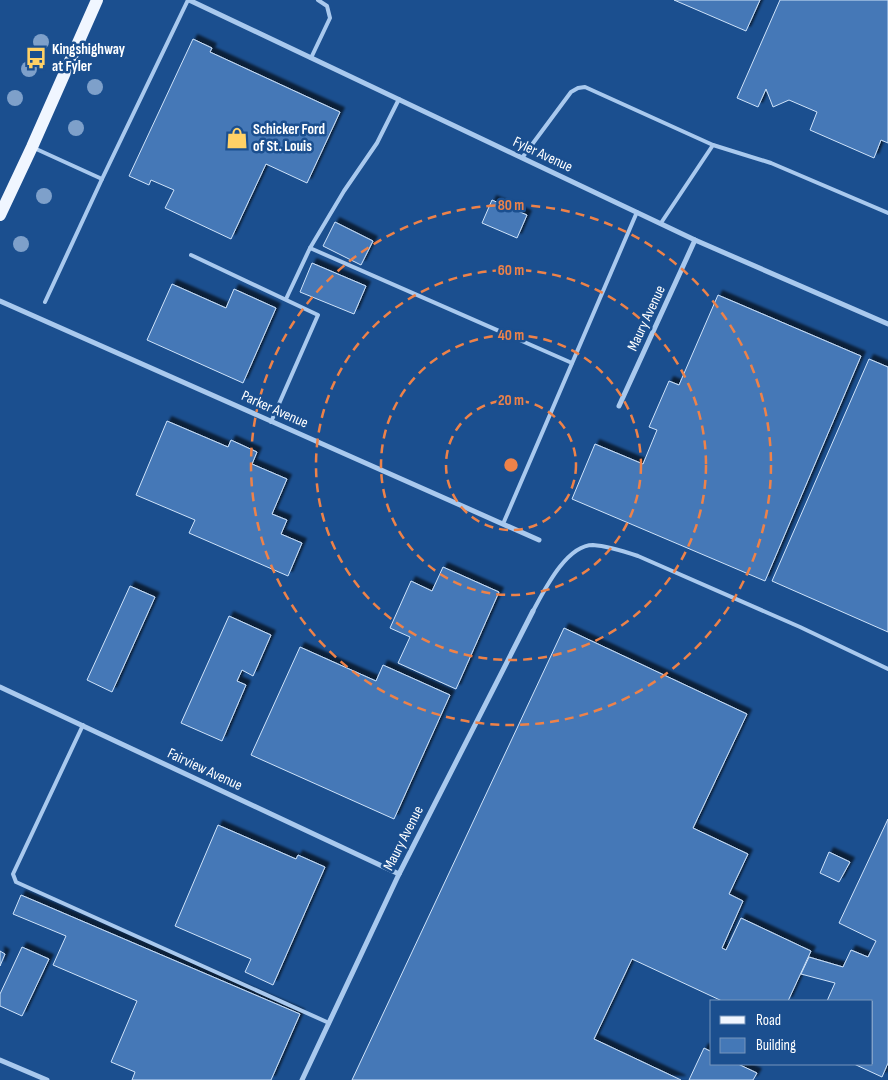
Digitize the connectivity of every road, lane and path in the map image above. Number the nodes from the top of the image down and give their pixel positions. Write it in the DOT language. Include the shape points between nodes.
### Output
graph roads {
  1 [pos="188,0"];
  2 [pos="318,0"];
  3 [pos="96,1"];
  4 [pos="311,58"];
  5 [pos="399,99"];
  6 [pos="713,145"];
  7 [pos="32,147"];
  8 [pos="522,158"];
  9 [pos="102,179"];
  10 [pos="637,212"];
  11 [pos="888,213"];
  12 [pos="0,215"];
  13 [pos="661,224"];
  14 [pos="696,240"];
  15 [pos="310,248"];
  16 [pos="192,255"];
  17 [pos="286,299"];
  18 [pos="0,301"];
  19 [pos="45,302"];
  20 [pos="888,324"];
  21 [pos="572,363"];
  22 [pos="619,406"];
  23 [pos="271,422"];
  24 [pos="502,524"];
  25 [pos="539,540"];
  26 [pos="533,611"];
  27 [pos="888,669"];
  28 [pos="0,687"];
  29 [pos="83,726"];
  30 [pos="399,874"];
  31 [pos="329,1023"];
  32 [pos="0,1060"];
  33 [pos="47,1080"];
  34 [pos="302,1080"];
  1 -- 4 [label="street, Fyler Avenue"];
  1 -- 9 [label="lane"];
  2 -- 4 [label="lane" via="327,6 330,18"];
  3 -- 7 [label="main road"];
  4 -- 5 [label="street, Fyler Avenue"];
  5 -- 8 [label="street, Fyler Avenue"];
  5 -- 15 [label="lane" via="377,143"];
  6 -- 8 [label="lane" via="585,87 571,92"];
  6 -- 11 [label="lane" via="772,164"];
  6 -- 13 [label="lane"];
  7 -- 9 [label="lane"];
  7 -- 12 [label="main road"];
  8 -- 10 [label="street, Fyler Avenue"];
  9 -- 19 [label="lane"];
  10 -- 13 [label="street, Fyler Avenue"];
  10 -- 21 [label="lane"];
  13 -- 14 [label="street, Fyler Avenue"];
  14 -- 20 [label="street, Fyler Avenue"];
  14 -- 22 [label="street, Maury Avenue"];
  15 -- 17 [label="lane"];
  15 -- 21 [label="lane"];
  16 -- 17 [label="lane"];
  17 -- 23 [label="lane" via="318,315"];
  18 -- 23 [label="street, Parker Avenue"];
  21 -- 24 [label="lane"];
  23 -- 24 [label="street, Parker Avenue"];
  24 -- 25 [label="street, Parker Avenue"];
  26 -- 27 [label="lane" via="553,576 576,551 590,545 610,547 638,556"];
  26 -- 30 [label="street, Maury Avenue"];
  28 -- 29 [label="street, Fairview Avenue"];
  29 -- 30 [label="street, Fairview Avenue"];
  29 -- 31 [label="lane" via="13,874 16,882"];
  30 -- 31 [label="street, Maury Avenue"];
  31 -- 34 [label="street, Maury Avenue"];
  32 -- 33 [label="street"];
}
